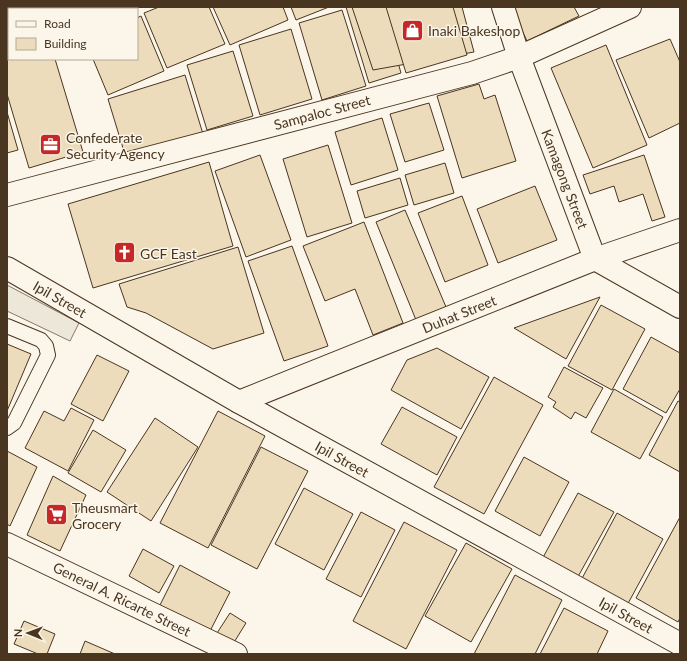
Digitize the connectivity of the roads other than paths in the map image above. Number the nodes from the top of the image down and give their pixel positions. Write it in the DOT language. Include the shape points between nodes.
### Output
graph roads {
  1 [pos="503,7"];
  2 [pos="630,7"];
  3 [pos="519,57"];
  4 [pos="7,195"];
  5 [pos="680,230"];
  6 [pos="595,258"];
  7 [pos="7,268"];
  8 [pos="680,307"];
  9 [pos="7,326"];
  10 [pos="240,402"];
  11 [pos="7,428"];
  12 [pos="7,544"];
  13 [pos="680,644"];
  14 [pos="236,654"];
  1 -- 3 [label="street, Kamagong Street"];
  2 -- 3 [label="street, Sampaloc Street"];
  3 -- 4 [label="street, Sampaloc Street" via="472,73"];
  3 -- 6 [label="street, Kamagong Street"];
  5 -- 6 [label="street, Duhat Street"];
  6 -- 8 [label="street"];
  6 -- 10 [label="street, Duhat Street"];
  7 -- 10 [label="street, Ipil Street"];
  9 -- 11 [label="lane" via="41,340 48,355 14,424"];
  10 -- 13 [label="street, Ipil Street"];
  12 -- 14 [label="street, General A. Ricarte Street"];
}
